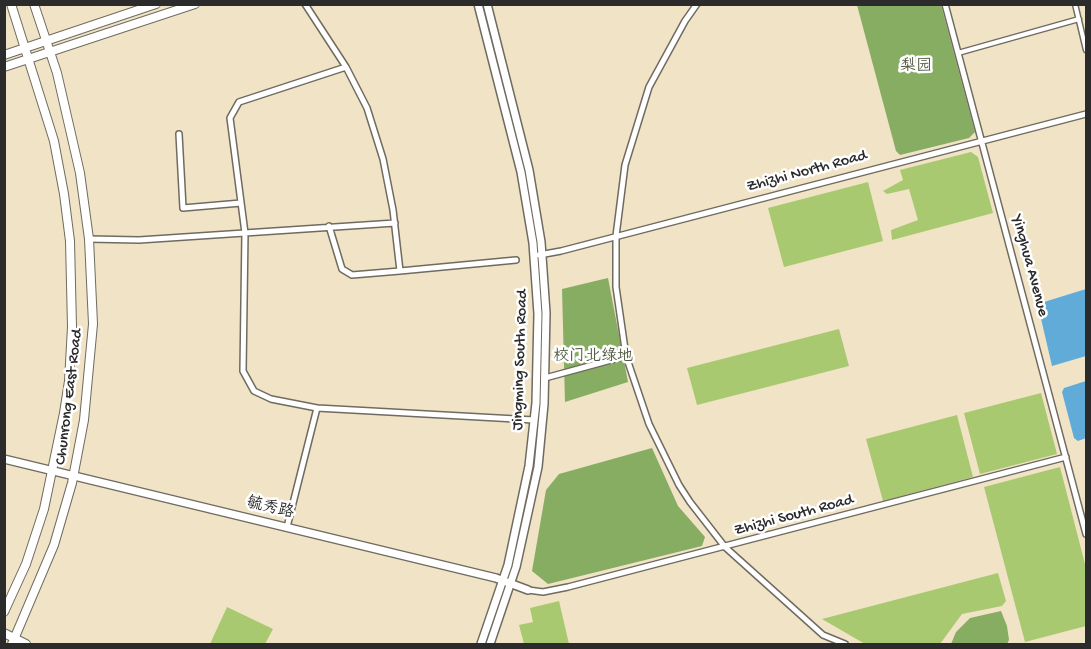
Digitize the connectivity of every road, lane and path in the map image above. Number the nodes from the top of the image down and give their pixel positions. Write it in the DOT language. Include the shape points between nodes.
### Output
graph roads {
  1 [pos="11,4"];
  2 [pos="34,4"];
  3 [pos="156,4"];
  4 [pos="195,4"];
  5 [pos="305,4"];
  6 [pos="478,4"];
  7 [pos="487,4"];
  8 [pos="697,4"];
  9 [pos="945,4"];
  10 [pos="1075,4"];
  11 [pos="1079,19"];
  12 [pos="46,41"];
  13 [pos="25,48"];
  14 [pos="1086,50"];
  15 [pos="50,52"];
  16 [pos="958,53"];
  17 [pos="4,55"];
  18 [pos="28,59"];
  19 [pos="4,67"];
  20 [pos="346,67"];
  21 [pos="1086,114"];
  22 [pos="179,134"];
  23 [pos="981,141"];
  24 [pos="241,203"];
  25 [pos="395,223"];
  26 [pos="329,226"];
  27 [pos="245,233"];
  28 [pos="616,236"];
  29 [pos="89,239"];
  30 [pos="542,254"];
  31 [pos="534,255"];
  32 [pos="516,260"];
  33 [pos="400,271"];
  34 [pos="626,356"];
  35 [pos="545,378"];
  36 [pos="317,408"];
  37 [pos="534,420"];
  38 [pos="1066,457"];
  39 [pos="4,459"];
  40 [pos="53,471"];
  41 [pos="73,476"];
  42 [pos="287,527"];
  43 [pos="1086,534"];
  44 [pos="725,548"];
  45 [pos="507,582"];
  46 [pos="528,590"];
  47 [pos="4,612"];
  48 [pos="4,633"];
  49 [pos="13,641"];
  50 [pos="26,645"];
  51 [pos="481,645"];
  52 [pos="490,645"];
  53 [pos="845,645"];
  1 -- 13 [label="main road, Chunrong East Road"];
  2 -- 12 [label="main road, Chunrong East Road"];
  3 -- 12 [label="main road"];
  4 -- 15 [label="main road"];
  5 -- 20 [label="street"];
  6 -- 31 [label="street, Jingming South Road" via="521,172"];
  7 -- 30 [label="street, Jingming South Road" via="529,170"];
  8 -- 28 [label="street" via="643,104 625,165"];
  9 -- 16 [label="street, Yinghua Avenue"];
  10 -- 11 [label="street"];
  11 -- 14 [label="street"];
  11 -- 16 [label="street"];
  12 -- 13 [label="main road"];
  12 -- 15 [label="main road, Chunrong East Road"];
  13 -- 17 [label="main road"];
  13 -- 18 [label="main road, Chunrong East Road"];
  15 -- 18 [label="main road"];
  15 -- 29 [label="main road, Chunrong East Road" via="68,114"];
  16 -- 23 [label="street, Yinghua Avenue"];
  18 -- 19 [label="main road"];
  18 -- 40 [label="main road, Chunrong East Road" via="54,141 64,194 72,287 69,381"];
  20 -- 24 [label="street" via="239,102 230,118"];
  20 -- 25 [label="street" via="367,108 383,159"];
  21 -- 23 [label="street, Zhizhi North Road"];
  22 -- 24 [label="street" via="183,208"];
  23 -- 28 [label="street, Zhizhi North Road"];
  23 -- 38 [label="street, Yinghua Avenue"];
  24 -- 27 [label="street"];
  25 -- 26 [label="street"];
  25 -- 33 [label="street"];
  26 -- 27 [label="street"];
  26 -- 33 [label="street" via="342,269 352,275"];
  27 -- 29 [label="street"];
  27 -- 36 [label="street" via="243,370 254,391 271,399"];
  28 -- 30 [label="street, Zhizhi North Road"];
  28 -- 34 [label="street" via="616,287"];
  29 -- 41 [label="main road, Chunrong East Road" via="93,324 84,420"];
  30 -- 31 [label="street, Zhizhi North Road"];
  30 -- 35 [label="street, Jingming South Road"];
  31 -- 37 [label="street, Jingming South Road" via="538,314"];
  32 -- 33 [label="street"];
  34 -- 35 [label="street"];
  34 -- 44 [label="street" via="650,424 679,484"];
  35 -- 45 [label="street, Jingming South Road" via="538,467 529,512"];
  36 -- 37 [label="street"];
  36 -- 42 [label="street"];
  37 -- 45 [label="street, Jingming South Road"];
  38 -- 43 [label="street, Yinghua Avenue"];
  38 -- 44 [label="street, Zhizhi South Road"];
  39 -- 40 [label="street, 毓秀路"];
  40 -- 41 [label="street, 毓秀路"];
  40 -- 47 [label="main road, Chunrong East Road" via="32,546"];
  41 -- 42 [label="street, 毓秀路"];
  41 -- 49 [label="main road, Chunrong East Road" via="54,545"];
  42 -- 45 [label="street, 毓秀路"];
  44 -- 46 [label="street, Zhizhi South Road" via="551,591"];
  44 -- 53 [label="street" via="824,635"];
  45 -- 46 [label="street, 毓秀路"];
  45 -- 51 [label="street, Jingming South Road"];
  45 -- 52 [label="street, Jingming South Road"];
  48 -- 49 [label="main road"];
  49 -- 50 [label="main road"];
}
